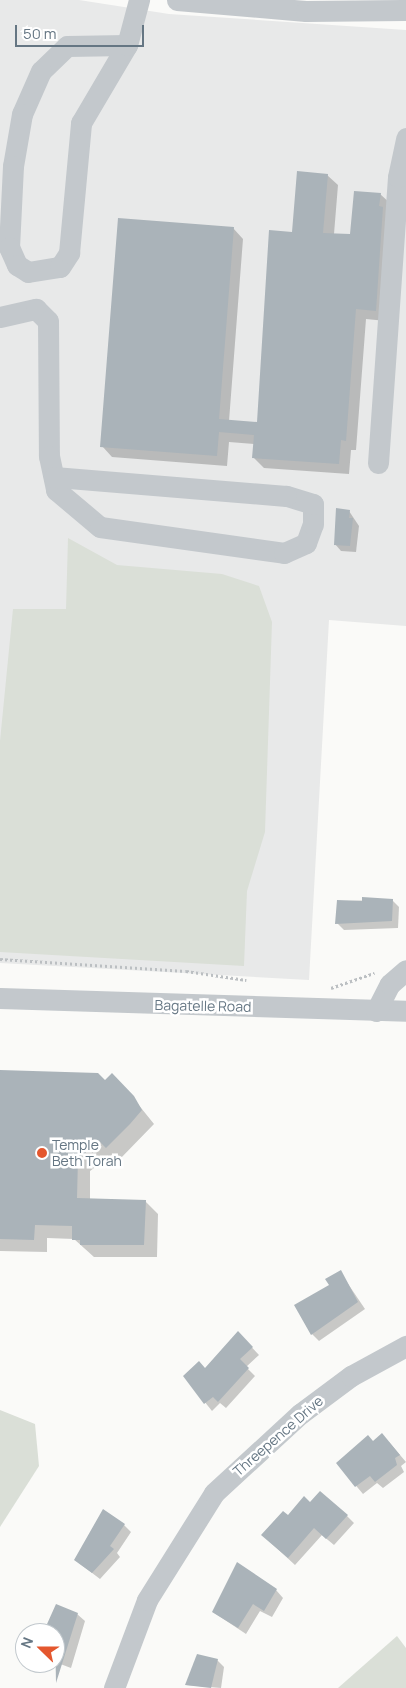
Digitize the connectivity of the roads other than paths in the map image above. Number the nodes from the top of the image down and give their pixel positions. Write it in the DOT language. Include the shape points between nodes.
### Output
graph roads {
  1 [pos="139,0"];
  2 [pos="177,0"];
  3 [pos="406,10"];
  4 [pos="127,45"];
  5 [pos="406,138"];
  6 [pos="0,316"];
  7 [pos="378,463"];
  8 [pos="54,477"];
  9 [pos="406,970"];
  10 [pos="0,998"];
  11 [pos="376,1010"];
  12 [pos="406,1012"];
  13 [pos="406,1346"];
  14 [pos="114,1688"];
  1 -- 4 [label="street"];
  2 -- 3 [label="street" via="306,11"];
  4 -- 4 [label="street" via="81,123 69,254 60,268 28,272 17,265 9,247 13,166 22,114 42,71 67,46"];
  5 -- 7 [label="street" via="398,177"];
  6 -- 8 [label="street" via="36,309 48,321 49,456"];
  8 -- 8 [label="street" via="56,490 100,528 284,553 306,543 313,524 312,504 286,496"];
  9 -- 11 [label="street" via="390,984"];
  10 -- 11 [label="street, Bagatelle Road"];
  11 -- 12 [label="street, Bagatelle Road"];
  13 -- 14 [label="street, Threepence Drive" via="351,1376 300,1414 214,1494 147,1600"];
}
